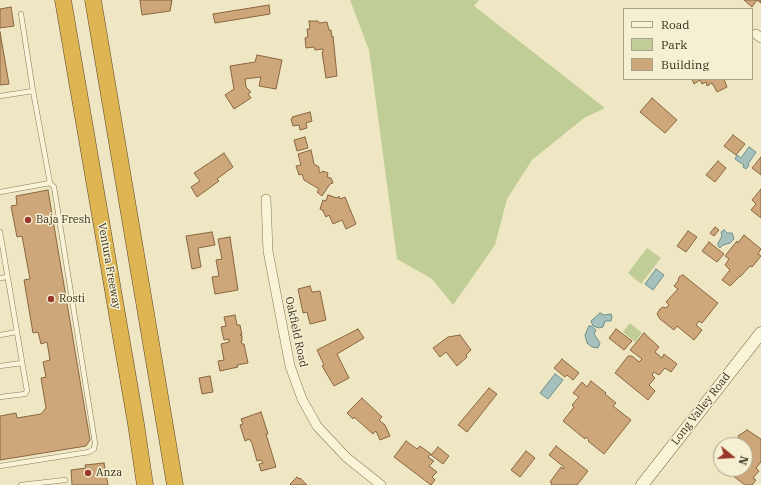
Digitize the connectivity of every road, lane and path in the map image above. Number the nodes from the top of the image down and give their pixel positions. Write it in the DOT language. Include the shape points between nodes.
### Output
graph roads {
  1 [pos="63,0"];
  2 [pos="93,0"];
  3 [pos="21,14"];
  4 [pos="33,91"];
  5 [pos="0,96"];
  6 [pos="50,183"];
  7 [pos="0,192"];
  8 [pos="266,199"];
  9 [pos="0,232"];
  10 [pos="1,249"];
  11 [pos="7,277"];
  12 [pos="0,278"];
  13 [pos="17,332"];
  14 [pos="761,333"];
  15 [pos="0,335"];
  16 [pos="22,363"];
  17 [pos="0,366"];
  18 [pos="0,397"];
  19 [pos="0,466"];
  20 [pos="65,480"];
  21 [pos="21,485"];
  22 [pos="145,485"];
  23 [pos="174,485"];
  24 [pos="381,485"];
  25 [pos="642,485"];
  1 -- 22 [label="highway, Ventura Freeway"];
  2 -- 23 [label="highway"];
  3 -- 4 [label="lane"];
  4 -- 5 [label="lane"];
  4 -- 6 [label="lane"];
  6 -- 7 [label="lane"];
  6 -- 19 [label="lane" via="54,187 94,449 89,452"];
  8 -- 24 [label="street, Oakfield Road" via="268,251 290,366 302,399 318,426 346,457"];
  9 -- 10 [label="lane"];
  10 -- 11 [label="lane"];
  11 -- 12 [label="lane"];
  11 -- 13 [label="lane"];
  13 -- 15 [label="lane"];
  13 -- 16 [label="lane"];
  14 -- 25 [label="street, Long Valley Road"];
  16 -- 17 [label="lane"];
  16 -- 18 [label="lane" via="27,391 25,394"];
  20 -- 21 [label="lane"];
}
